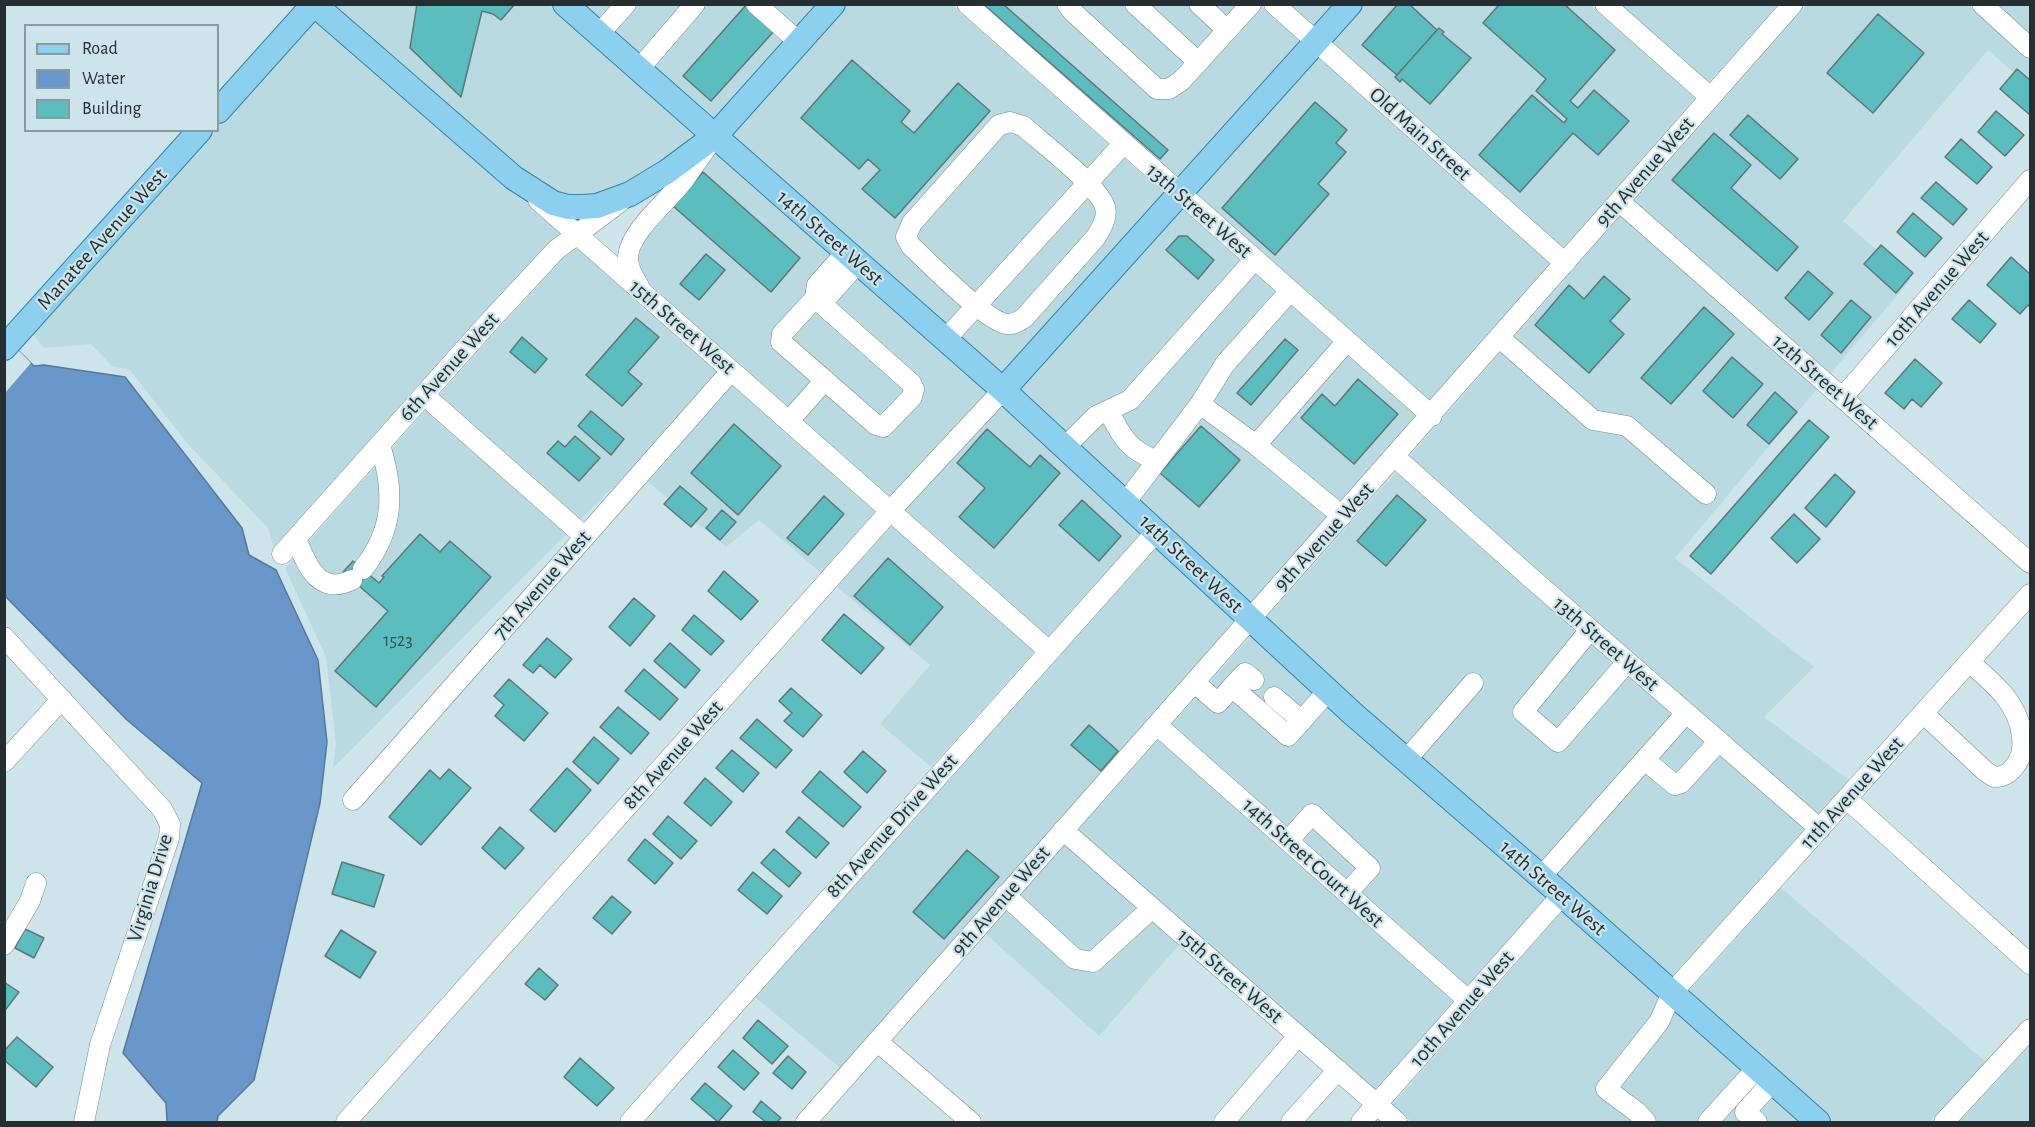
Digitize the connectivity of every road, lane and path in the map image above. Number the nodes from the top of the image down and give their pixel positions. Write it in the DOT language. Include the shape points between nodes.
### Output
graph roads {
  1 [pos="314,4"];
  2 [pos="565,4"];
  3 [pos="626,4"];
  4 [pos="695,4"];
  5 [pos="967,4"];
  6 [pos="1067,4"];
  7 [pos="1135,4"];
  8 [pos="1199,4"];
  9 [pos="1251,4"];
  10 [pos="1274,4"];
  11 [pos="1350,4"];
  12 [pos="1605,4"];
  13 [pos="1792,4"];
  14 [pos="1982,4"];
  15 [pos="825,7"];
  16 [pos="767,8"];
  17 [pos="1227,30"];
  18 [pos="599,34"];
  19 [pos="799,42"];
  20 [pos="1316,42"];
  21 [pos="2031,48"];
  22 [pos="1198,62"];
  23 [pos="639,69"];
  24 [pos="1710,97"];
  25 [pos="219,110"];
  26 [pos="198,132"];
  27 [pos="715,136"];
  28 [pos="1123,144"];
  29 [pos="514,178"];
  30 [pos="2031,180"];
  31 [pos="1088,183"];
  32 [pos="630,194"];
  33 [pos="1179,194"];
  34 [pos="1619,201"];
  35 [pos="578,234"];
  36 [pos="852,257"];
  37 [pos="1254,260"];
  38 [pos="1565,263"];
  39 [pos="1290,291"];
  40 [pos="645,296"];
  41 [pos="815,298"];
  42 [pos="977,305"];
  43 [pos="1500,338"];
  44 [pos="945,340"];
  45 [pos="1347,341"];
  46 [pos="4,348"];
  47 [pos="731,371"];
  48 [pos="825,380"];
  49 [pos="1003,390"];
  50 [pos="424,395"];
  51 [pos="1843,398"];
  52 [pos="1200,404"];
  53 [pos="1109,411"];
  54 [pos="1432,416"];
  55 [pos="789,421"];
  56 [pos="380,445"];
  57 [pos="1256,445"];
  58 [pos="1065,447"];
  59 [pos="1395,457"];
  60 [pos="1157,461"];
  61 [pos="1706,494"];
  62 [pos="1125,502"];
  63 [pos="891,510"];
  64 [pos="1342,516"];
  65 [pos="1156,532"];
  66 [pos="585,537"];
  67 [pos="296,539"];
  68 [pos="282,554"];
  69 [pos="2031,563"];
  70 [pos="2031,594"];
  71 [pos="1251,619"];
  72 [pos="1590,630"];
  73 [pos="4,638"];
  74 [pos="1049,651"];
  75 [pos="1627,662"];
  76 [pos="1969,662"];
  77 [pos="1254,680"];
  78 [pos="1195,683"];
  79 [pos="1473,683"];
  80 [pos="1232,687"];
  81 [pos="1328,691"];
  82 [pos="1274,697"];
  83 [pos="62,699"];
  84 [pos="1686,713"];
  85 [pos="1923,714"];
  86 [pos="1302,721"];
  87 [pos="1157,725"];
  88 [pos="1719,741"];
  89 [pos="1407,759"];
  90 [pos="1645,759"];
  91 [pos="4,762"];
  92 [pos="1847,799"];
  93 [pos="353,800"];
  94 [pos="1820,829"];
  95 [pos="1064,830"];
  96 [pos="1288,841"];
  97 [pos="1541,877"];
  98 [pos="36,883"];
  99 [pos="1347,893"];
  100 [pos="1005,895"];
  101 [pos="1562,895"];
  102 [pos="1152,908"];
  103 [pos="4,945"];
  104 [pos="2031,964"];
  105 [pos="1672,993"];
  106 [pos="1469,1001"];
  107 [pos="2031,1029"];
  108 [pos="1298,1036"];
  109 [pos="878,1042"];
  110 [pos="1338,1070"];
  111 [pos="1765,1075"];
  112 [pos="1377,1105"];
  113 [pos="358,1119"];
  114 [pos="84,1122"];
  115 [pos="630,1122"];
  116 [pos="806,1122"];
  117 [pos="971,1122"];
  118 [pos="1224,1122"];
  119 [pos="1291,1122"];
  120 [pos="1361,1122"];
  121 [pos="1397,1122"];
  122 [pos="1646,1122"];
  123 [pos="1708,1122"];
  124 [pos="1757,1122"];
  125 [pos="1818,1122"];
  126 [pos="1944,1122"];
  1 -- 25 [label="main road"];
  1 -- 29 [label="main road, 15th Street West"];
  2 -- 18 [label="main road, 14th Street West"];
  3 -- 18 [label="street"];
  4 -- 23 [label="street"];
  5 -- 28 [label="street, 13th Street West"];
  6 -- 22 [label="street" via="1157,89 1169,89"];
  7 -- 22 [label="street"];
  8 -- 17 [label="street"];
  9 -- 17 [label="street"];
  10 -- 20 [label="street, Old Main Street"];
  11 -- 20 [label="main road"];
  12 -- 24 [label="street"];
  13 -- 24 [label="street, 9th Avenue West"];
  14 -- 21 [label="street"];
  15 -- 19 [label="main road, 6th Avenue West"];
  16 -- 19 [label="street"];
  17 -- 22 [label="street"];
  18 -- 23 [label="main road, 14th Street West"];
  19 -- 27 [label="main road, 6th Avenue West"];
  20 -- 33 [label="main road"];
  20 -- 38 [label="street, Old Main Street"];
  23 -- 27 [label="main road, 14th Street West"];
  24 -- 34 [label="street, 9th Avenue West"];
  26 -- 46 [label="main road, Manatee Avenue West"];
  27 -- 32 [label="main road, 6th Avenue West"];
  27 -- 36 [label="main road, 14th Street West"];
  27 -- 40 [label="street, 6th Avenue West" via="631,244 628,264"];
  28 -- 31 [label="street"];
  28 -- 33 [label="street, 13th Street West"];
  29 -- 32 [label="main road, 6th Avenue West" via="547,200 568,207 597,206"];
  29 -- 35 [label="street, 15th Street West"];
  30 -- 51 [label="street, 10th Avenue West"];
  31 -- 42 [label="street"];
  31 -- 42 [label="street" via="1105,205 1104,223 1024,318 1017,323 997,321"];
  31 -- 42 [label="street" via="1023,126 1010,122 999,125 912,223 906,237 910,246"];
  32 -- 35 [label="street, 6th Avenue West"];
  33 -- 37 [label="street, 13th Street West"];
  33 -- 49 [label="main road"];
  34 -- 38 [label="street, 9th Avenue West"];
  34 -- 51 [label="street, 12th Street West"];
  35 -- 40 [label="street, 15th Street West"];
  35 -- 50 [label="street, 6th Avenue West" via="556,250"];
  36 -- 41 [label="street" via="817,285"];
  36 -- 44 [label="main road, 14th Street West"];
  37 -- 39 [label="street, 13th Street West"];
  37 -- 53 [label="street" via="1130,400"];
  38 -- 43 [label="street, 9th Avenue West"];
  39 -- 45 [label="street, 13th Street West"];
  39 -- 52 [label="street" via="1225,364"];
  40 -- 47 [label="street, 15th Street West"];
  41 -- 48 [label="street" via="782,334 781,342"];
  41 -- 48 [label="street" via="914,389 912,397 883,427"];
  42 -- 44 [label="street"];
  43 -- 54 [label="street, 9th Avenue West"];
  43 -- 61 [label="street" via="1593,420 1627,426"];
  44 -- 49 [label="main road, 14th Street West"];
  45 -- 54 [label="street, 13th Street West"];
  45 -- 57 [label="street"];
  47 -- 55 [label="street, 15th Street West"];
  47 -- 66 [label="street, 7th Avenue West"];
  48 -- 55 [label="street"];
  49 -- 58 [label="main road, 14th Street West"];
  49 -- 63 [label="street, 8th Avenue West"];
  50 -- 56 [label="street, 6th Avenue West"];
  50 -- 66 [label="street"];
  51 -- 69 [label="street, 12th Street West"];
  52 -- 57 [label="street"];
  52 -- 60 [label="street"];
  53 -- 58 [label="street" via="1096,416"];
  53 -- 60 [label="street" via="1121,436 1132,448"];
  54 -- 59 [label="street, 9th Avenue West"];
  55 -- 63 [label="street, 15th Street West"];
  56 -- 67 [label="street, 6th Avenue West"];
  56 -- 67 [label="street" via="390,485 389,513 374,556 358,575 334,585 324,583 310,569"];
  57 -- 64 [label="street"];
  58 -- 62 [label="main road, 14th Street West"];
  59 -- 64 [label="street, 9th Avenue West"];
  59 -- 72 [label="street, 13th Street West"];
  60 -- 62 [label="street"];
  62 -- 65 [label="main road, 14th Street West"];
  63 -- 74 [label="street, 15th Street West"];
  63 -- 113 [label="street, 8th Avenue West"];
  64 -- 71 [label="street, 9th Avenue West"];
  65 -- 71 [label="main road, 14th Street West"];
  65 -- 74 [label="street, 8th Avenue Drive West"];
  66 -- 93 [label="street, 7th Avenue West"];
  67 -- 68 [label="street, 6th Avenue West"];
  70 -- 76 [label="street, 11th Avenue West"];
  71 -- 78 [label="street, 9th Avenue West"];
  71 -- 81 [label="main road, 14th Street West"];
  72 -- 75 [label="street, 13th Street West"];
  72 -- 75 [label="street" via="1523,712 1558,742"];
  73 -- 83 [label="street, Virginia Drive"];
  74 -- 115 [label="street, 8th Avenue Drive West"];
  75 -- 84 [label="street, 13th Street West"];
  76 -- 85 [label="street, 11th Avenue West"];
  76 -- 85 [label="street" via="2001,690 2020,724 2023,746 2019,761 2009,773 1994,777 1985,771"];
  77 -- 80 [label="street" via="1245,673"];
  78 -- 80 [label="street" via="1218,703"];
  78 -- 87 [label="street, 9th Avenue West"];
  79 -- 89 [label="street"];
  80 -- 86 [label="street" via="1288,736"];
  81 -- 86 [label="street"];
  81 -- 89 [label="main road, 14th Street West"];
  82 -- 86 [label="street"];
  83 -- 91 [label="street"];
  83 -- 114 [label="street, Virginia Drive" via="162,808 170,824 169,838 100,1045"];
  84 -- 88 [label="street, 13th Street West"];
  84 -- 90 [label="street"];
  85 -- 92 [label="street, 11th Avenue West"];
  87 -- 95 [label="street, 9th Avenue West"];
  87 -- 96 [label="street, 14th Street Court West"];
  88 -- 90 [label="street" via="1675,785"];
  88 -- 94 [label="street, 13th Street West"];
  89 -- 97 [label="main road, 14th Street West"];
  90 -- 97 [label="street"];
  92 -- 94 [label="street, 11th Avenue West"];
  92 -- 104 [label="street"];
  94 -- 105 [label="street, 11th Avenue West"];
  95 -- 100 [label="street, 9th Avenue West"];
  95 -- 102 [label="street, 15th Street West"];
  96 -- 99 [label="street, 14th Street Court West"];
  96 -- 99 [label="street" via="1312,814 1370,868"];
  97 -- 101 [label="main road, 14th Street West"];
  98 -- 103 [label="street"];
  99 -- 106 [label="street, 14th Street Court West"];
  100 -- 102 [label="street" via="1075,959 1086,962 1093,962"];
  100 -- 109 [label="street, 9th Avenue West"];
  101 -- 105 [label="main road, 14th Street West"];
  101 -- 106 [label="street, 10th Avenue West"];
  102 -- 108 [label="street, 15th Street West"];
  105 -- 111 [label="main road, 14th Street West"];
  105 -- 122 [label="street, 11th Avenue West" via="1659,1022 1606,1089"];
  106 -- 112 [label="street, 10th Avenue West"];
  107 -- 126 [label="street"];
  108 -- 110 [label="street, 15th Street West"];
  108 -- 118 [label="street"];
  109 -- 116 [label="street, 9th Avenue West"];
  109 -- 117 [label="street"];
  110 -- 112 [label="street, 15th Street West"];
  110 -- 119 [label="street"];
  111 -- 123 [label="street"];
  111 -- 124 [label="street" via="1745,1112"];
  111 -- 125 [label="main road, 14th Street West"];
  112 -- 120 [label="street, 10th Avenue West"];
  112 -- 121 [label="street, 15th Street West"];
}
